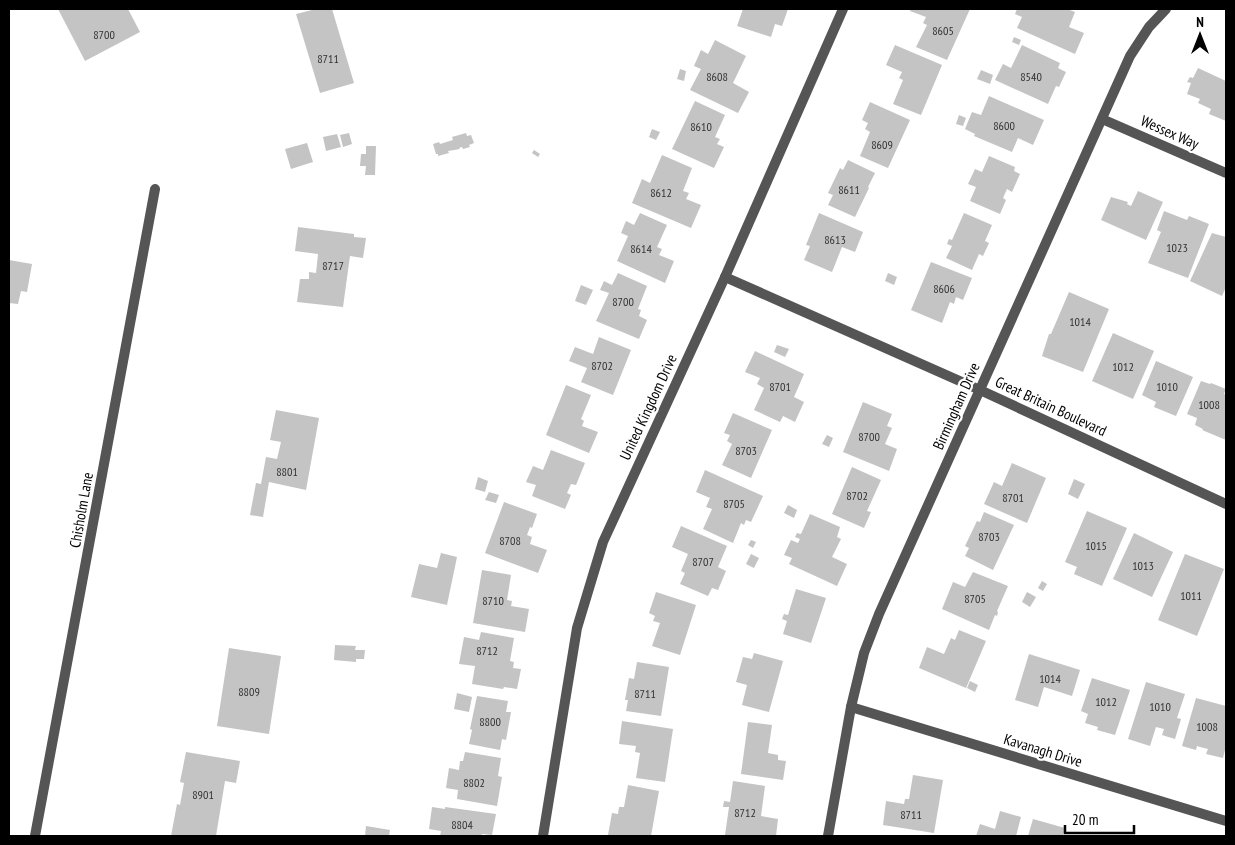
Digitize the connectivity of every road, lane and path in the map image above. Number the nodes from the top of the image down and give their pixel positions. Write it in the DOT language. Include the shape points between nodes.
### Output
graph roads {
  1 [pos="843,9"];
  2 [pos="1166,9"];
  3 [pos="1102,119"];
  4 [pos="1226,172"];
  5 [pos="155,189"];
  6 [pos="725,277"];
  7 [pos="980,390"];
  8 [pos="1226,504"];
  9 [pos="851,707"];
  10 [pos="1226,821"];
  11 [pos="35,836"];
  12 [pos="544,836"];
  13 [pos="828,836"];
  1 -- 6 [label="street, United Kingdom Drive"];
  2 -- 3 [label="street, Birmingham Drive" via="1149,27 1130,56"];
  3 -- 4 [label="street, Wessex Way"];
  3 -- 7 [label="street, Birmingham Drive"];
  5 -- 11 [label="street, Chisholm Lane"];
  6 -- 7 [label="street, Great Britain Boulevard"];
  6 -- 12 [label="street, United Kingdom Drive" via="603,542 577,628"];
  7 -- 8 [label="street, Great Britain Boulevard"];
  7 -- 9 [label="street, Birmingham Drive" via="879,614 864,653"];
  9 -- 10 [label="street, Kavanagh Drive"];
  9 -- 13 [label="street, Birmingham Drive"];
}
